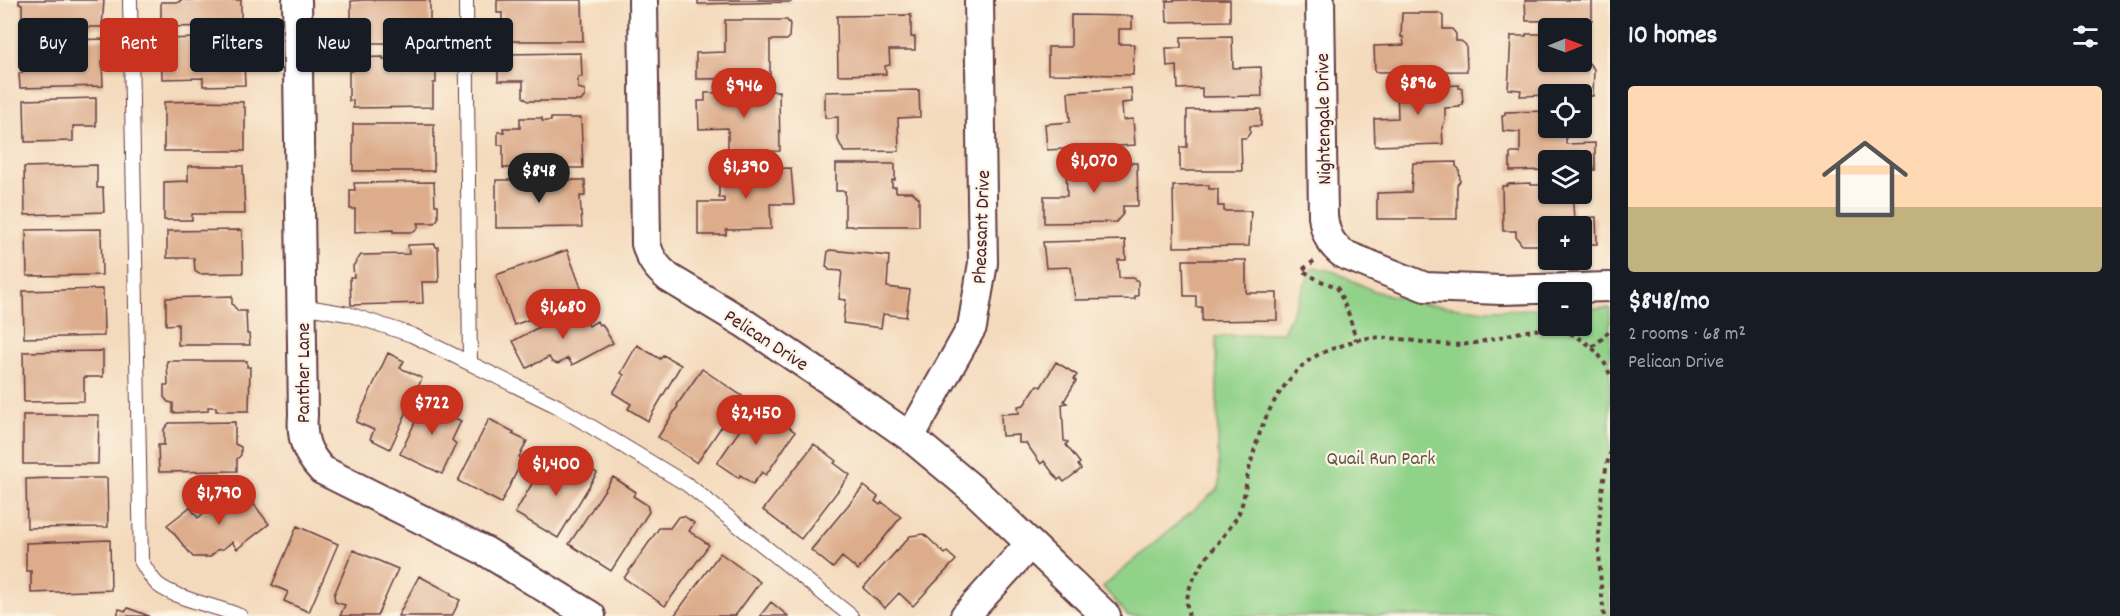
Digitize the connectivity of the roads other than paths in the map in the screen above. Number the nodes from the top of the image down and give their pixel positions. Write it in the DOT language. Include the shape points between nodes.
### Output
graph roads {
  1 [pos="130,0"];
  2 [pos="297,0"];
  3 [pos="466,0"];
  4 [pos="643,0"];
  5 [pos="980,0"];
  6 [pos="1320,0"];
  7 [pos="1610,287"];
  8 [pos="301,306"];
  9 [pos="471,363"];
  10 [pos="910,437"];
  11 [pos="1030,544"];
  12 [pos="240,616"];
  13 [pos="591,616"];
  14 [pos="851,616"];
  15 [pos="965,616"];
  16 [pos="1106,616"];
  1 -- 12 [label="lane" via="141,561 153,580 171,592"];
  2 -- 8 [label="street, Panther Lane"];
  3 -- 9 [label="lane"];
  4 -- 10 [label="street, Pelican Drive" via="646,244 650,258 669,278 744,323"];
  5 -- 10 [label="street, Pheasant Drive" via="983,263 972,327"];
  6 -- 7 [label="street, Nightengale Drive" via="1323,216 1331,243 1343,254 1425,287 1501,291"];
  8 -- 9 [label="lane" via="348,314 412,335"];
  8 -- 13 [label="street, Panther Lane" via="301,431 311,459 335,477 475,546"];
  9 -- 14 [label="lane" via="557,406 688,485"];
  10 -- 11 [label="street, Pelican Drive"];
  11 -- 15 [label="street"];
  11 -- 16 [label="street, Pelican Drive"];
}
